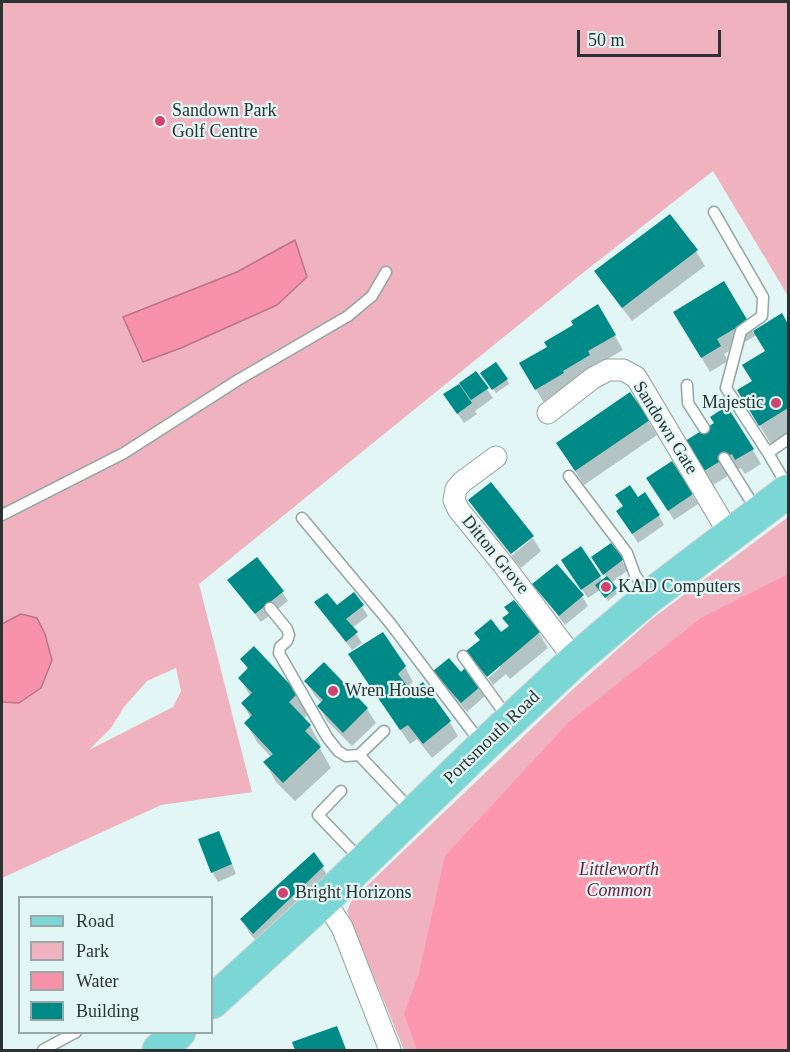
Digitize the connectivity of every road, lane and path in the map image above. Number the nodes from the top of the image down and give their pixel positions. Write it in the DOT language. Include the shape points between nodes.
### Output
graph roads {
  1 [pos="714,212"];
  2 [pos="386,272"];
  3 [pos="687,385"];
  4 [pos="548,413"];
  5 [pos="704,428"];
  6 [pos="789,439"];
  7 [pos="768,453"];
  8 [pos="496,457"];
  9 [pos="724,458"];
  10 [pos="569,476"];
  11 [pos="789,489"];
  12 [pos="759,514"];
  13 [pos="2,515"];
  14 [pos="302,518"];
  15 [pos="730,534"];
  16 [pos="650,596"];
  17 [pos="270,608"];
  18 [pos="463,656"];
  19 [pos="575,660"];
  20 [pos="509,721"];
  21 [pos="384,731"];
  22 [pos="483,746"];
  23 [pos="359,755"];
  24 [pos="341,791"];
  25 [pos="414,813"];
  26 [pos="363,862"];
  27 [pos="324,900"];
  28 [pos="213,1001"];
  29 [pos="72,1034"];
  30 [pos="176,1034"];
  31 [pos="43,1050"];
  32 [pos="159,1050"];
  33 [pos="390,1050"];
  1 -- 7 [label="lane" via="763,297 762,315 741,332 726,388"];
  2 -- 13 [label="lane" via="372,296 348,316 124,453"];
  3 -- 5 [label="lane" via="688,403"];
  4 -- 15 [label="street, Sandown Gate" via="608,370 623,370 636,376"];
  6 -- 7 [label="lane"];
  7 -- 11 [label="lane"];
  8 -- 19 [label="street, Ditton Grove" via="462,482 454,500"];
  9 -- 12 [label="lane"];
  10 -- 16 [label="lane" via="627,553 635,575"];
  11 -- 12 [label="main road, Portsmouth Road"];
  12 -- 15 [label="main road, Portsmouth Road"];
  14 -- 22 [label="lane" via="390,623"];
  15 -- 16 [label="main road, Portsmouth Road"];
  16 -- 19 [label="main road, Portsmouth Road"];
  17 -- 23 [label="lane" via="289,635 279,653 327,737 346,756"];
  18 -- 20 [label="lane"];
  19 -- 20 [label="main road, Portsmouth Road"];
  20 -- 22 [label="main road, Portsmouth Road"];
  21 -- 23 [label="lane"];
  22 -- 25 [label="main road, Portsmouth Road"];
  23 -- 25 [label="lane"];
  24 -- 26 [label="lane" via="318,815"];
  25 -- 26 [label="main road, Portsmouth Road"];
  26 -- 27 [label="main road, Portsmouth Road"];
  27 -- 28 [label="main road, Portsmouth Road"];
  27 -- 33 [label="street" via="342,927"];
  29 -- 31 [label="lane"];
  30 -- 32 [label="main road"];
}
